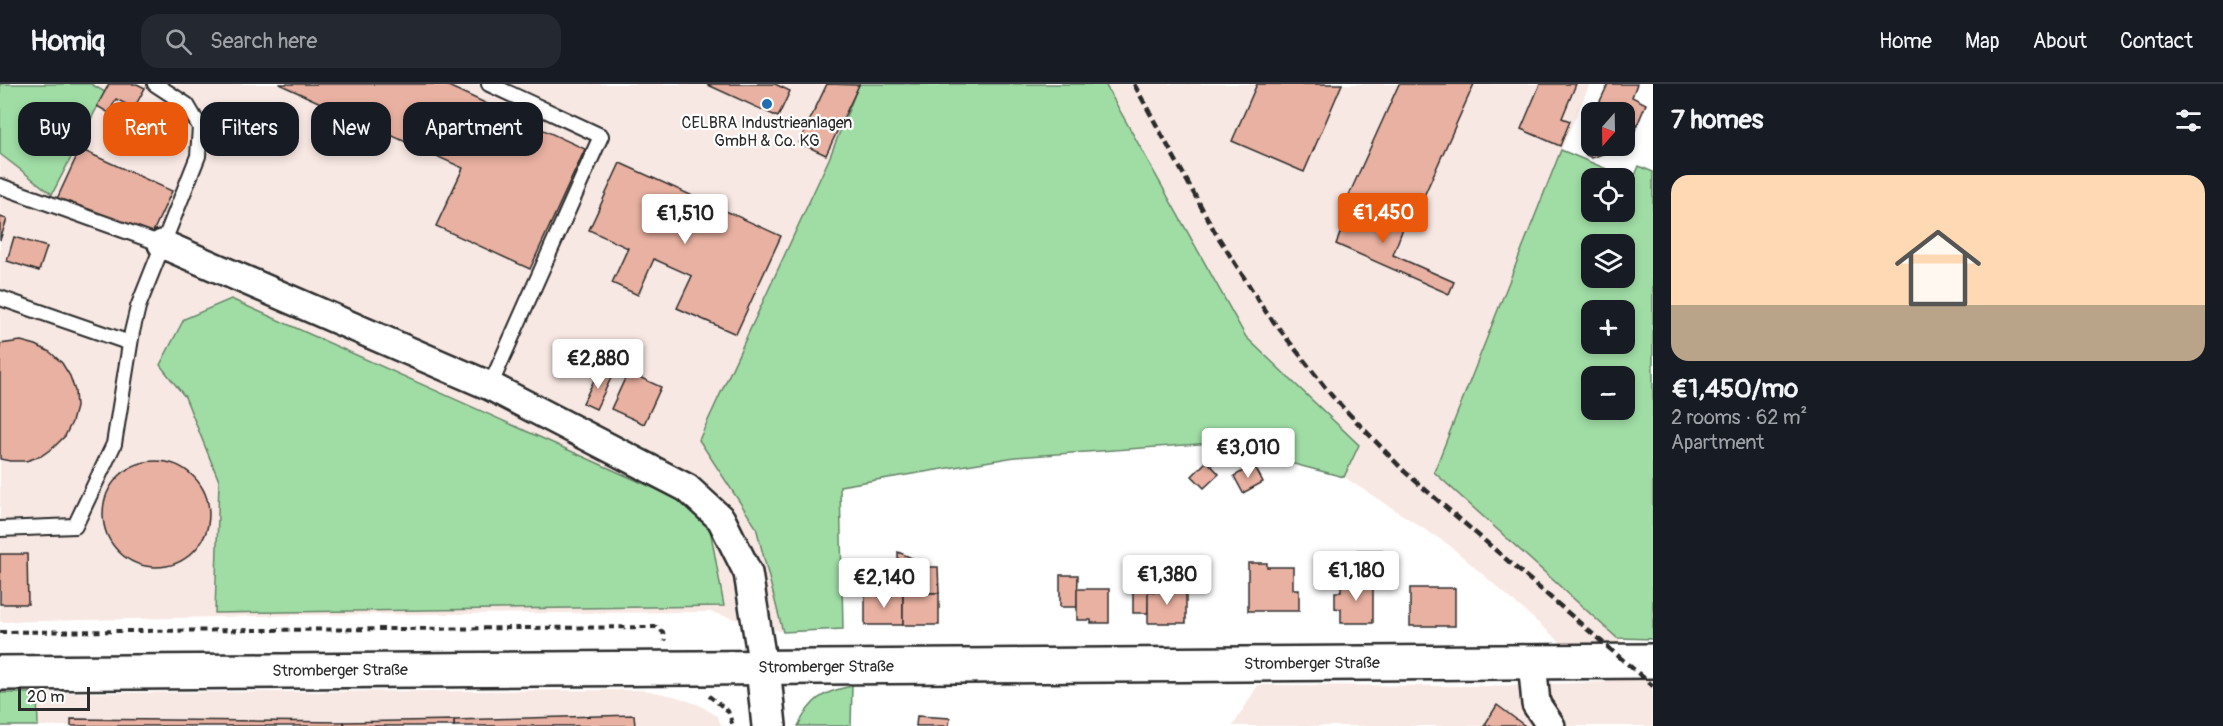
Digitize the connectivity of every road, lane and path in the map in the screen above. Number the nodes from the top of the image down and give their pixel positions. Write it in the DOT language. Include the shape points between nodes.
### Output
graph roads {
  1 [pos="155,84"];
  2 [pos="489,84"];
  3 [pos="0,186"];
  4 [pos="162,244"];
  5 [pos="0,298"];
  6 [pos="130,343"];
  7 [pos="490,386"];
  8 [pos="0,529"];
  9 [pos="0,632"];
  10 [pos="1532,660"];
  11 [pos="1653,661"];
  12 [pos="763,667"];
  13 [pos="670,668"];
  14 [pos="0,673"];
  15 [pos="707,694"];
  16 [pos="734,726"];
  17 [pos="770,726"];
  18 [pos="1551,726"];
  1 -- 4 [label="lane" via="187,105 200,127 198,156"];
  2 -- 7 [label="lane" via="601,136"];
  3 -- 4 [label="lane"];
  4 -- 6 [label="lane" via="138,306"];
  4 -- 7 [label="street"];
  5 -- 6 [label="lane"];
  6 -- 8 [label="lane" via="114,444 75,526"];
  7 -- 12 [label="street" via="687,488 721,519 748,573"];
  9 -- 13 [label="path" via="656,627 663,632"];
  10 -- 11 [label="main road, Stromberger Straße"];
  10 -- 12 [label="main road, Stromberger Straße"];
  10 -- 18 [label="street" via="1536,704"];
  12 -- 13 [label="main road, Stromberger Straße"];
  12 -- 17 [label="main road"];
  13 -- 14 [label="main road, Stromberger Straße"];
  15 -- 16 [label="path" via="728,711"];
}
